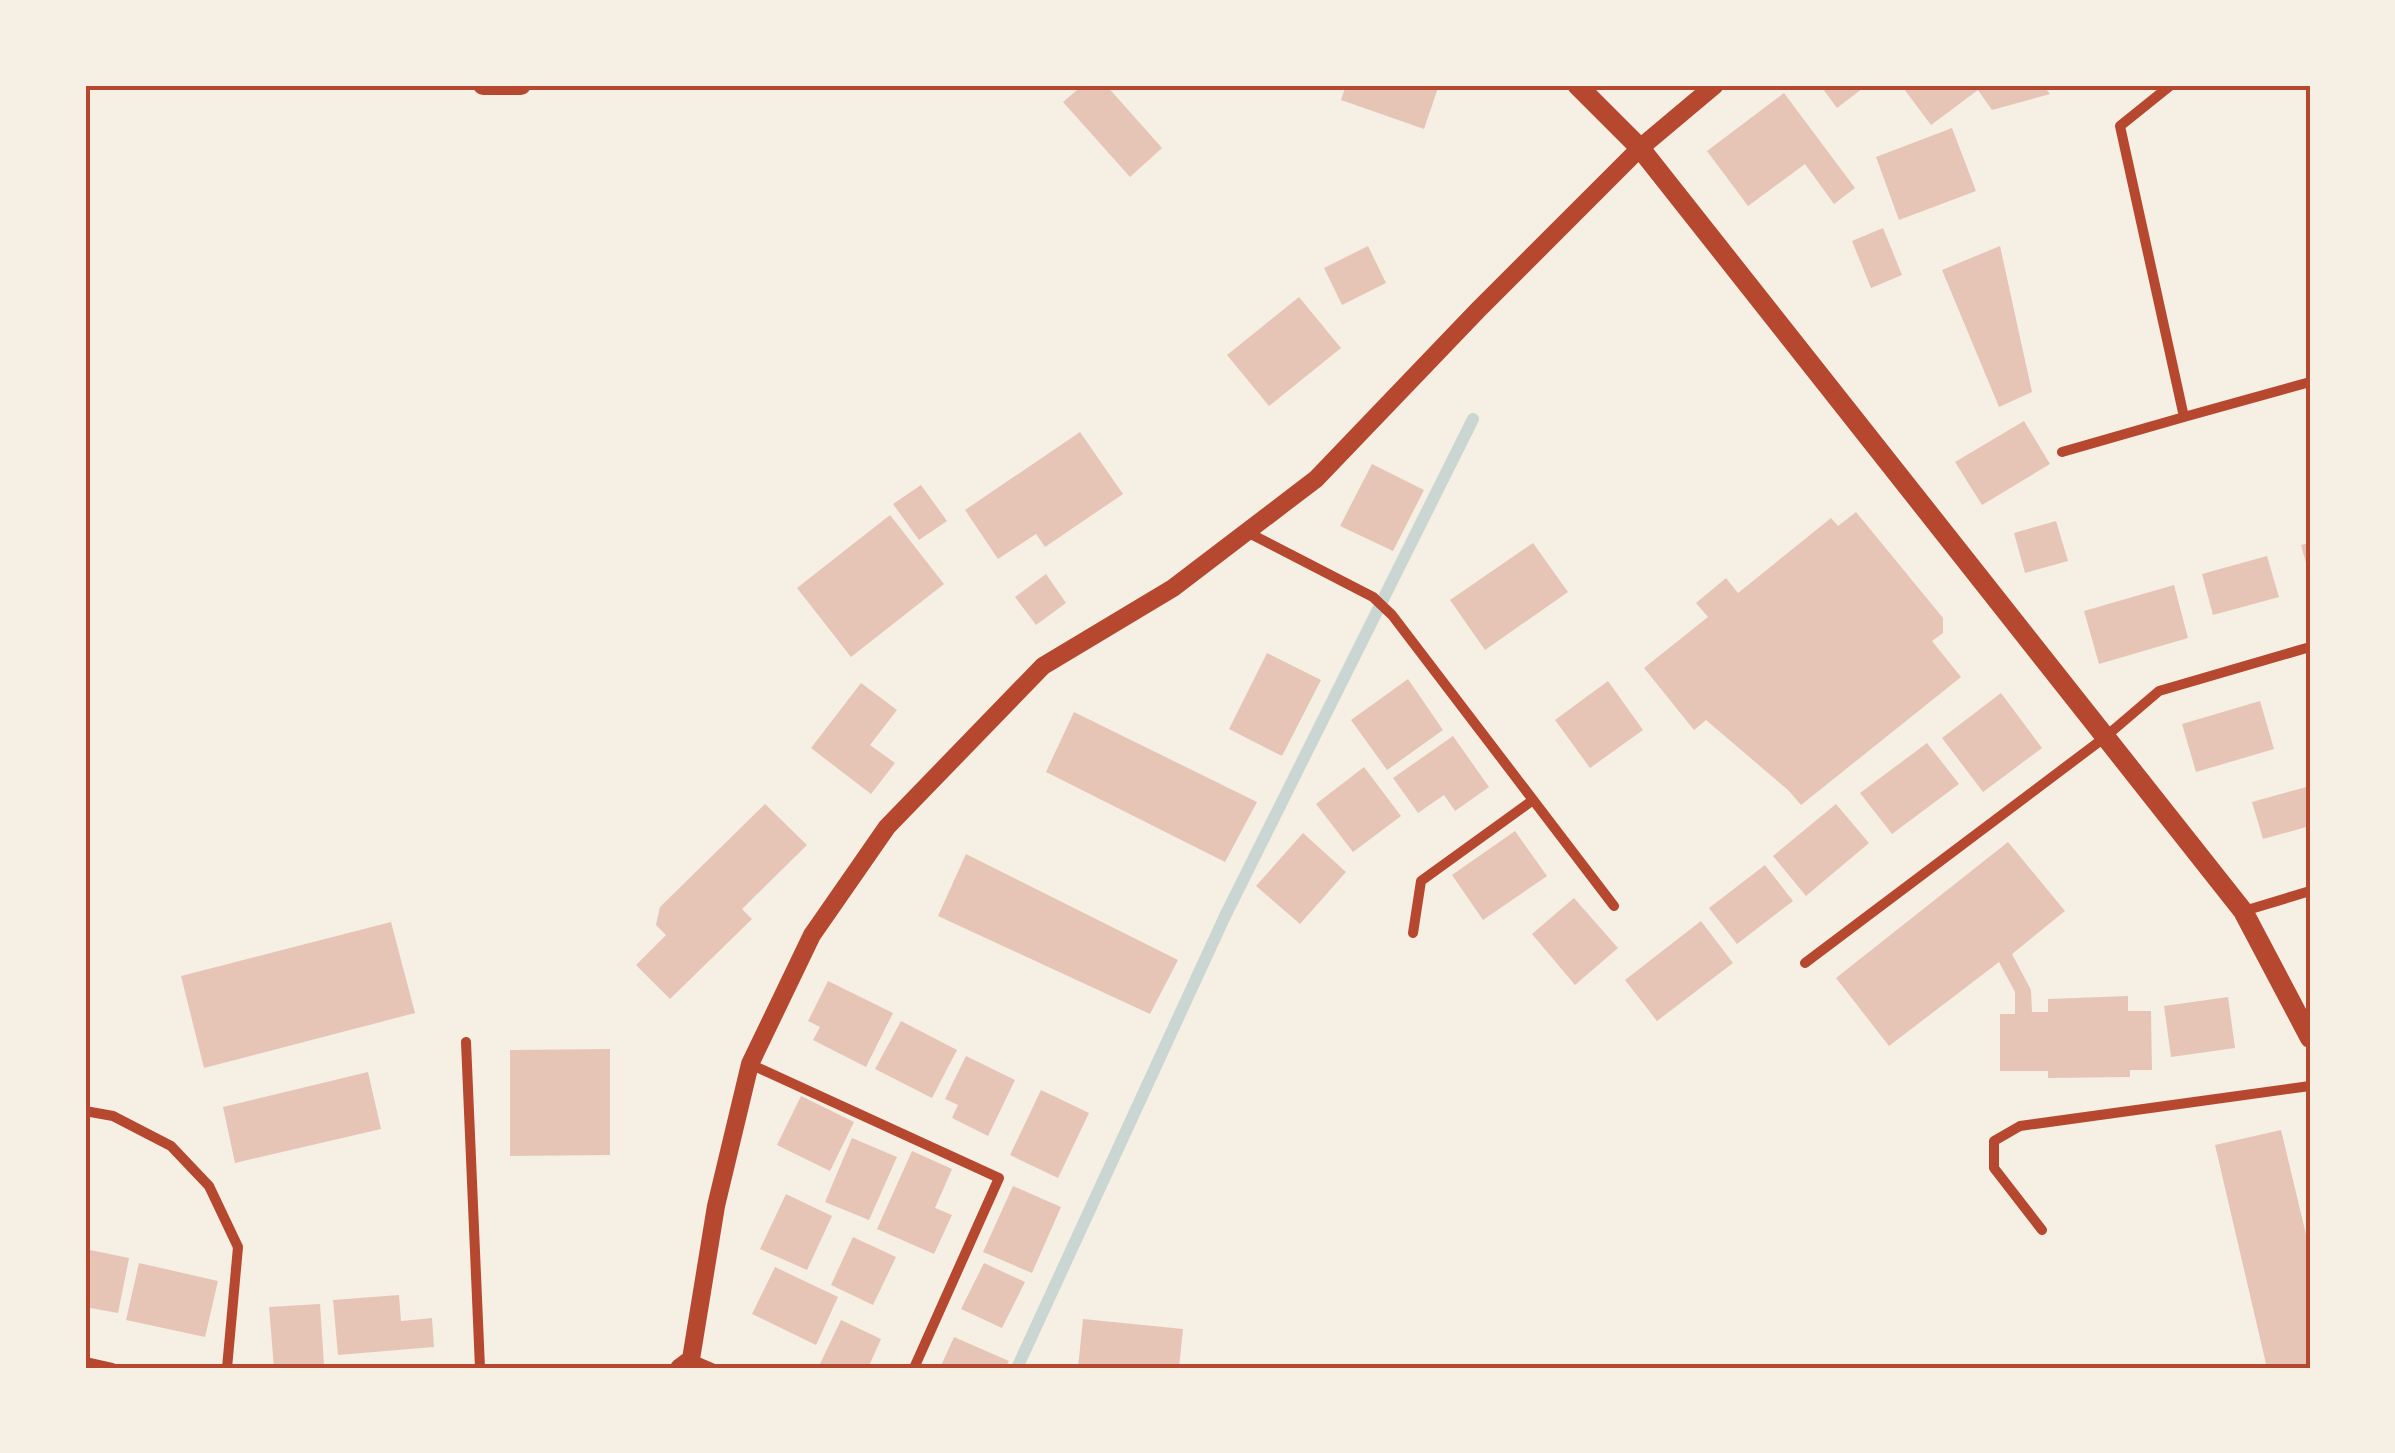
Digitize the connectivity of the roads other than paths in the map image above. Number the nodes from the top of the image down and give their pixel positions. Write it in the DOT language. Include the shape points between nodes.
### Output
graph roads {
  1 [pos="483,85"];
  2 [pos="521,85"];
  3 [pos="1577,85"];
  4 [pos="1715,85"];
  5 [pos="2172,85"];
  6 [pos="1640,148"];
  7 [pos="2310,382"];
  8 [pos="2184,417"];
  9 [pos="2062,452"];
  10 [pos="1246,532"];
  11 [pos="2310,647"];
  12 [pos="2104,738"];
  13 [pos="1533,800"];
  14 [pos="2310,891"];
  15 [pos="1614,906"];
  16 [pos="2243,911"];
  17 [pos="1413,934"];
  18 [pos="1805,963"];
  19 [pos="2310,1038"];
  20 [pos="466,1042"];
  21 [pos="750,1064"];
  22 [pos="2310,1086"];
  23 [pos="85,1111"];
  24 [pos="2042,1230"];
  25 [pos="85,1362"];
  26 [pos="684,1364"];
  27 [pos="112,1368"];
  28 [pos="227,1368"];
  29 [pos="480,1368"];
  30 [pos="712,1368"];
  31 [pos="914,1368"];
  1 -- 2 [label="main road"];
  3 -- 6 [label="main road"];
  4 -- 6 [label="street"];
  5 -- 8 [label="street" via="2120,126"];
  6 -- 10 [label="street" via="1316,479"];
  6 -- 12 [label="main road"];
  7 -- 8 [label="street"];
  8 -- 9 [label="street"];
  10 -- 13 [label="street" via="1373,596"];
  10 -- 21 [label="street" via="1173,588 1043,666 888,827 812,935"];
  11 -- 12 [label="street" via="2158,691"];
  12 -- 16 [label="main road"];
  12 -- 18 [label="street"];
  13 -- 15 [label="street"];
  13 -- 17 [label="street" via="1420,881"];
  14 -- 16 [label="street"];
  16 -- 19 [label="main road"];
  20 -- 29 [label="street"];
  21 -- 26 [label="street"];
  21 -- 31 [label="street" via="999,1178"];
  22 -- 24 [label="street" via="2020,1126 1994,1141 1994,1168"];
  23 -- 28 [label="street" via="113,1116 171,1146 208,1186 238,1247"];
  25 -- 27 [label="street"];
  26 -- 30 [label="street"];
}
